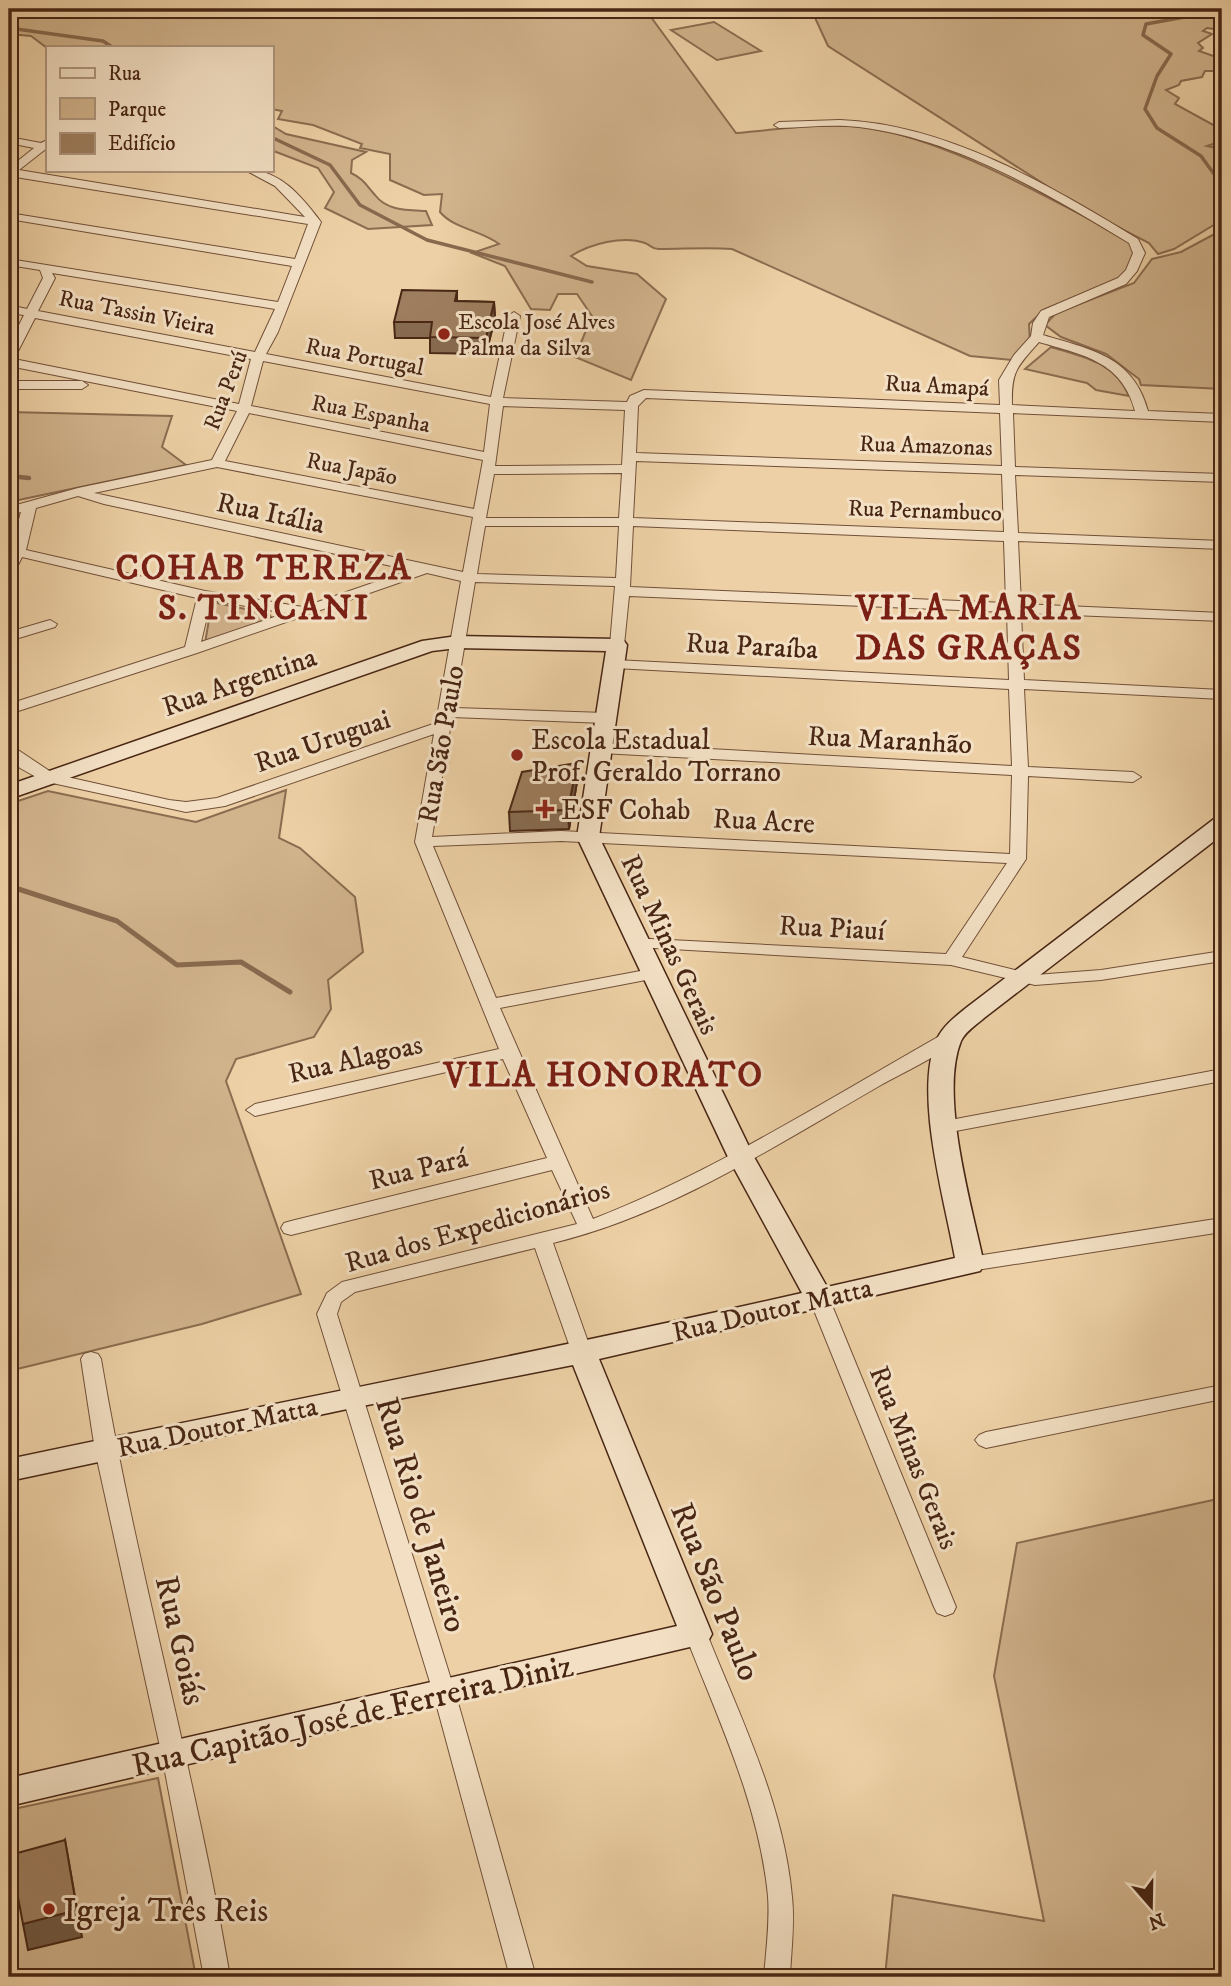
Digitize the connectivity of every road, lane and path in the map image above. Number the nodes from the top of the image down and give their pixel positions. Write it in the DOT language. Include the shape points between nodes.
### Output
graph roads {
  1 [pos="779,125"];
  2 [pos="9,140"];
  3 [pos="45,145"];
  4 [pos="10,172"];
  5 [pos="260,172"];
  6 [pos="9,216"];
  7 [pos="315,222"];
  8 [pos="9,262"];
  9 [pos="298,263"];
  10 [pos="45,269"];
  11 [pos="282,306"];
  12 [pos="9,309"];
  13 [pos="31,313"];
  14 [pos="513,316"];
  15 [pos="1037,337"];
  16 [pos="258,357"];
  17 [pos="9,359"];
  18 [pos="9,385"];
  19 [pos="119,386"];
  20 [pos="498,402"];
  21 [pos="632,406"];
  22 [pos="1005,409"];
  23 [pos="244,410"];
  24 [pos="1143,414"];
  25 [pos="1222,418"];
  26 [pos="217,463"];
  27 [pos="628,463"];
  28 [pos="489,464"];
  29 [pos="1007,469"];
  30 [pos="1222,478"];
  31 [pos="78,492"];
  32 [pos="30,505"];
  33 [pos="9,511"];
  34 [pos="479,518"];
  35 [pos="626,522"];
  36 [pos="1010,536"];
  37 [pos="1222,545"];
  38 [pos="19,552"];
  39 [pos="9,570"];
  40 [pos="423,570"];
  41 [pos="469,578"];
  42 [pos="623,586"];
  43 [pos="205,595"];
  44 [pos="1015,609"];
  45 [pos="305,611"];
  46 [pos="1222,617"];
  47 [pos="50,624"];
  48 [pos="9,637"];
  49 [pos="457,642"];
  50 [pos="192,650"];
  51 [pos="616,654"];
  52 [pos="1015,686"];
  53 [pos="1222,695"];
  54 [pos="9,709"];
  55 [pos="605,718"];
  56 [pos="445,719"];
  57 [pos="601,748"];
  58 [pos="9,749"];
  59 [pos="1020,773"];
  60 [pos="1133,777"];
  61 [pos="49,778"];
  62 [pos="9,792"];
  63 [pos="1222,824"];
  64 [pos="588,837"];
  65 [pos="423,842"];
  66 [pos="1018,859"];
  67 [pos="636,942"];
  68 [pos="1222,956"];
  69 [pos="951,960"];
  70 [pos="651,974"];
  71 [pos="1023,978"];
  72 [pos="489,1005"];
  73 [pos="949,1038"];
  74 [pos="509,1052"];
  75 [pos="1222,1075"];
  76 [pos="255,1110"];
  77 [pos="945,1127"];
  78 [pos="741,1157"];
  79 [pos="558,1162"];
  80 [pos="1222,1225"];
  81 [pos="291,1228"];
  82 [pos="588,1228"];
  83 [pos="542,1241"];
  84 [pos="970,1264"];
  85 [pos="818,1298"];
  86 [pos="327,1314"];
  87 [pos="582,1353"];
  88 [pos="91,1359"];
  89 [pos="1222,1392"];
  90 [pos="352,1397"];
  91 [pos="986,1440"];
  92 [pos="106,1450"];
  93 [pos="9,1470"];
  94 [pos="945,1607"];
  95 [pos="696,1634"];
  96 [pos="444,1692"];
  97 [pos="174,1755"];
  98 [pos="9,1792"];
  99 [pos="217,1977"];
  100 [pos="523,1977"];
  101 [pos="777,1977"];
  1 -- 15 [label="street" via="858,123 928,140 1054,195 1134,241 1139,253 1122,281 1045,314"];
  2 -- 3 [label="street"];
  3 -- 4 [label="street"];
  4 -- 7 [label="street"];
  5 -- 7 [label="street" via="298,199"];
  6 -- 9 [label="street"];
  7 -- 9 [label="street, Rua Perú"];
  8 -- 10 [label="street"];
  9 -- 11 [label="street, Rua Perú"];
  10 -- 11 [label="street"];
  10 -- 13 [label="street" via="49,278"];
  11 -- 16 [label="street, Rua Perú"];
  12 -- 13 [label="street, Rua Tassin Vieira"];
  13 -- 16 [label="street, Rua Tassin Vieira"];
  13 -- 17 [label="street"];
  14 -- 20 [label="street, Rua São Paulo"];
  15 -- 22 [label="street" via="1005,380"];
  15 -- 24 [label="street" via="1100,357 1121,371 1134,388"];
  16 -- 20 [label="street, Rua Portugal"];
  16 -- 23 [label="street, Rua Perú"];
  17 -- 19 [label="street"];
  18 -- 19 [label="street"];
  19 -- 23 [label="street, Rua Espanha"];
  20 -- 21 [label="street, Rua Portugal"];
  20 -- 28 [label="street, Rua São Paulo"];
  21 -- 22 [label="street, Rua Amapá" via="638,396 651,393"];
  21 -- 27 [label="street, Rua Minas Gerais"];
  22 -- 24 [label="street, Rua Amapá"];
  22 -- 29 [label="street"];
  23 -- 26 [label="street, Rua Perú"];
  23 -- 28 [label="street, Rua Espanha"];
  24 -- 25 [label="street, Rua Amapá"];
  26 -- 31 [label="street"];
  26 -- 34 [label="street, Rua Japão"];
  27 -- 28 [label="street, Rua Espanha"];
  27 -- 29 [label="street, Rua Amazonas"];
  27 -- 35 [label="street, Rua Minas Gerais"];
  28 -- 34 [label="street, Rua São Paulo"];
  29 -- 30 [label="street, Rua Amazonas"];
  29 -- 36 [label="street"];
  31 -- 32 [label="street"];
  31 -- 40 [label="street, Rua Itália"];
  32 -- 33 [label="street"];
  32 -- 38 [label="street"];
  34 -- 35 [label="street, Rua Japão"];
  34 -- 41 [label="street, Rua São Paulo"];
  35 -- 36 [label="street, Rua Pernambuco"];
  35 -- 42 [label="street, Rua Minas Gerais"];
  36 -- 37 [label="street, Rua Pernambuco"];
  36 -- 44 [label="street"];
  38 -- 39 [label="street"];
  38 -- 43 [label="street"];
  40 -- 41 [label="street, Rua Itália"];
  40 -- 45 [label="street"];
  41 -- 42 [label="street, Rua Itália"];
  41 -- 49 [label="street, Rua São Paulo"];
  42 -- 44 [label="street, Rua Itália"];
  42 -- 51 [label="street, Rua Minas Gerais"];
  43 -- 45 [label="street"];
  43 -- 50 [label="street"];
  44 -- 46 [label="street, Rua Itália"];
  44 -- 52 [label="street"];
  45 -- 50 [label="street"];
  47 -- 48 [label="street"];
  49 -- 51 [label="street, Rua Argentina"];
  49 -- 56 [label="street, Rua São Paulo"];
  49 -- 61 [label="street, Rua Argentina" via="398,654"];
  50 -- 54 [label="street"];
  51 -- 52 [label="street, Rua Paraíba"];
  51 -- 55 [label="street, Rua Minas Gerais"];
  52 -- 53 [label="street, Rua Paraíba"];
  52 -- 59 [label="street"];
  55 -- 56 [label="street, Rua Uruguai"];
  55 -- 57 [label="street, Rua Minas Gerais"];
  56 -- 61 [label="street, Rua Uruguai" via="219,803 169,805"];
  56 -- 65 [label="street, Rua São Paulo"];
  57 -- 59 [label="street, Rua Maranhão"];
  57 -- 64 [label="street, Rua Minas Gerais"];
  58 -- 61 [label="street"];
  59 -- 60 [label="street, Rua Maranhão"];
  59 -- 66 [label="street"];
  61 -- 62 [label="street, Rua Argentina"];
  63 -- 71 [label="street"];
  64 -- 65 [label="street, Rua Acre"];
  64 -- 66 [label="street, Rua Acre"];
  64 -- 67 [label="street, Rua Minas Gerais"];
  65 -- 72 [label="street, Rua São Paulo"];
  66 -- 69 [label="street"];
  67 -- 69 [label="street, Rua Piauí"];
  67 -- 70 [label="street, Rua Minas Gerais"];
  68 -- 71 [label="street, Rua Piauí" via="1101,975"];
  69 -- 71 [label="street, Rua Piauí"];
  70 -- 72 [label="street"];
  70 -- 78 [label="street, Rua Minas Gerais"];
  71 -- 73 [label="street"];
  72 -- 74 [label="street, Rua São Paulo"];
  73 -- 77 [label="street" via="941,1070"];
  73 -- 78 [label="street, Rua dos Expedicionários"];
  74 -- 76 [label="street, Rua Alagoas"];
  74 -- 79 [label="street, Rua São Paulo"];
  75 -- 77 [label="street"];
  77 -- 84 [label="street"];
  78 -- 82 [label="street, Rua dos Expedicionários" via="657,1201"];
  78 -- 85 [label="street, Rua Minas Gerais"];
  79 -- 81 [label="street, Rua Pará"];
  79 -- 82 [label="street, Rua São Paulo"];
  80 -- 84 [label="street"];
  82 -- 83 [label="street, Rua dos Expedicionários"];
  83 -- 86 [label="street, Rua dos Expedicionários" via="349,1287 335,1295"];
  83 -- 87 [label="street, Rua São Paulo"];
  84 -- 85 [label="street, Rua Doutor Matta"];
  85 -- 87 [label="street, Rua Doutor Matta"];
  85 -- 94 [label="street, Rua Minas Gerais"];
  86 -- 90 [label="street, Rua Rio de Janeiro"];
  87 -- 90 [label="street, Rua Doutor Matta"];
  87 -- 95 [label="street, Rua São Paulo"];
  88 -- 92 [label="street, Rua Goiás"];
  89 -- 91 [label="street"];
  90 -- 92 [label="street, Rua Doutor Matta"];
  90 -- 96 [label="street, Rua Rio de Janeiro"];
  92 -- 93 [label="street, Rua Doutor Matta"];
  92 -- 97 [label="street, Rua Goiás"];
  95 -- 96 [label="street, Rua Capitão José de Ferreira Diniz"];
  95 -- 101 [label="street, Rua São Paulo" via="759,1801 774,1856 780,1899"];
  96 -- 97 [label="street, Rua Capitão José de Ferreira Diniz"];
  96 -- 100 [label="street, Rua Rio de Janeiro"];
  97 -- 98 [label="street, Rua Capitão José de Ferreira Diniz"];
  97 -- 99 [label="street, Rua Goiás"];
}
